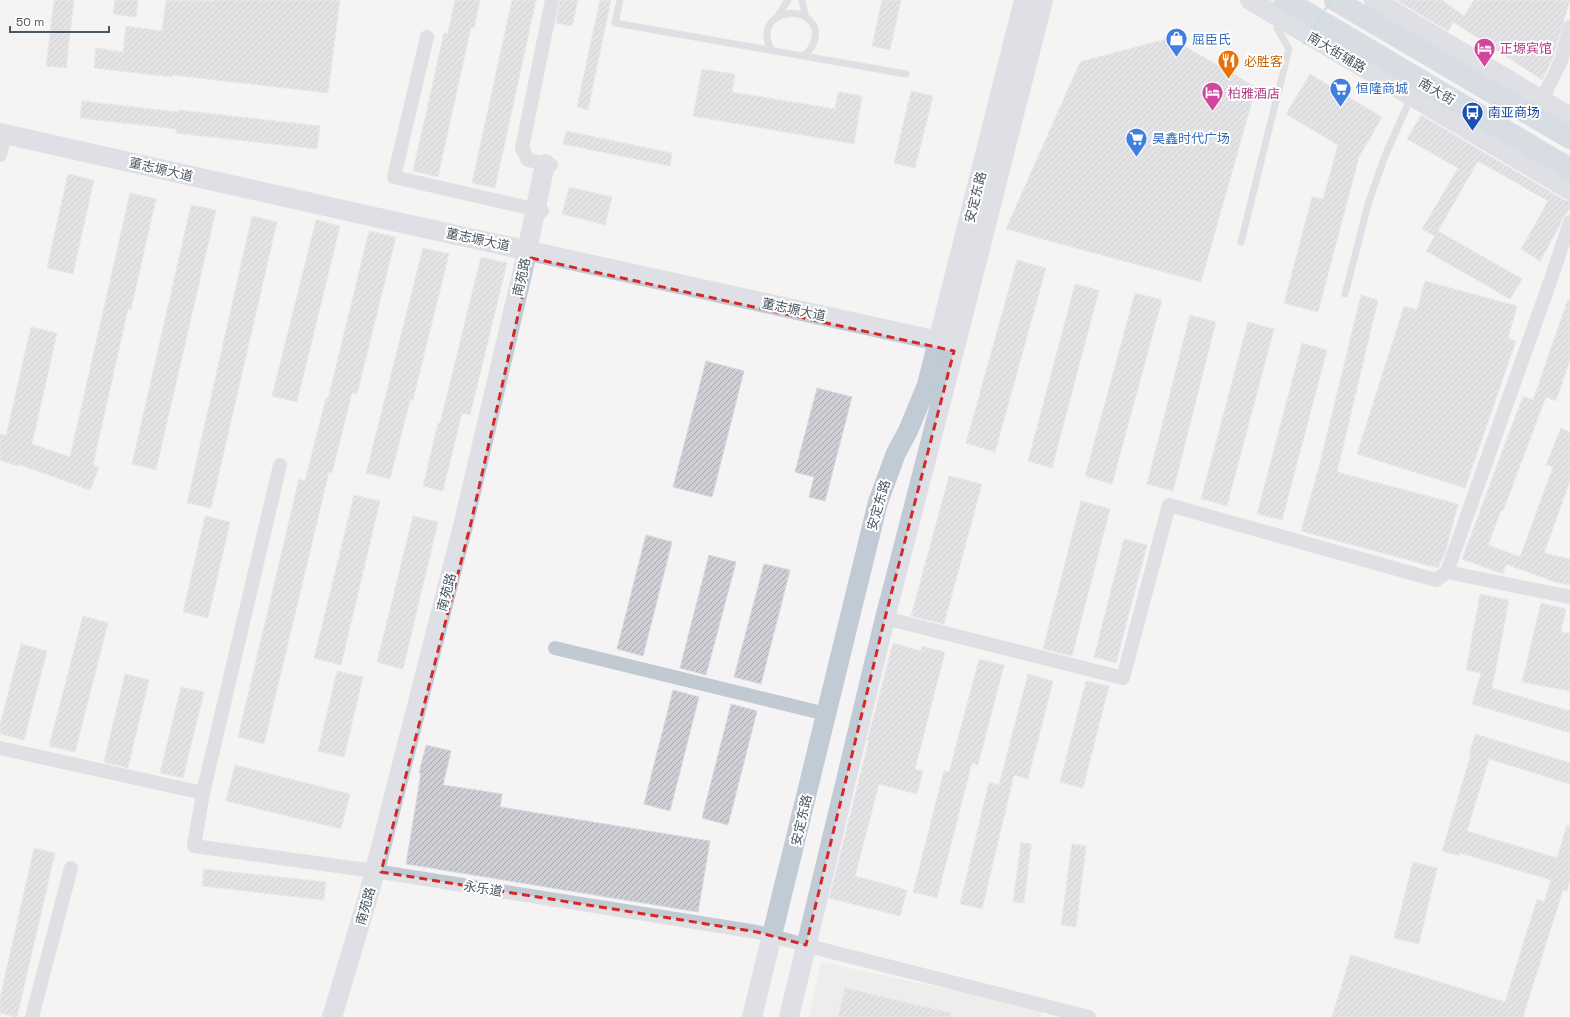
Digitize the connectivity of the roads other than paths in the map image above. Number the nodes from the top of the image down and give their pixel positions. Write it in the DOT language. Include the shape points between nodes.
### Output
graph roads {
  1 [pos="552,0"];
  2 [pos="620,0"];
  3 [pos="788,0"];
  4 [pos="802,0"];
  5 [pos="1024,0"];
  6 [pos="1043,0"];
  7 [pos="1250,0"];
  8 [pos="1374,0"];
  9 [pos="1347,3"];
  10 [pos="1285,11"];
  11 [pos="779,14"];
  12 [pos="805,15"];
  13 [pos="1570,27"];
  14 [pos="1339,33"];
  15 [pos="427,37"];
  16 [pos="772,51"];
  17 [pos="804,56"];
  18 [pos="906,74"];
  19 [pos="1416,89"];
  20 [pos="1537,108"];
  21 [pos="1570,117"];
  22 [pos="1570,138"];
  23 [pos="2,141"];
  24 [pos="548,164"];
  25 [pos="1570,169"];
  26 [pos="1570,190"];
  27 [pos="539,210"];
  28 [pos="1570,222"];
  29 [pos="1242,242"];
  30 [pos="529,254"];
  31 [pos="1345,294"];
  32 [pos="947,346"];
  33 [pos="280,465"];
  34 [pos="1447,572"];
  35 [pos="1570,597"];
  36 [pos="885,618"];
  37 [pos="555,648"];
  38 [pos="826,714"];
  39 [pos="0,748"];
  40 [pos="203,793"];
  41 [pos="71,868"];
  42 [pos="378,872"];
  43 [pos="773,936"];
  44 [pos="815,948"];
  45 [pos="32,1017"];
  46 [pos="332,1017"];
  47 [pos="338,1017"];
  48 [pos="752,1017"];
  49 [pos="789,1017"];
  50 [pos="1089,1017"];
  1 -- 24 [label="street" via="522,148 528,160"];
  2 -- 16 [label="lane" via="615,23"];
  3 -- 11 [label="lane"];
  4 -- 12 [label="lane"];
  5 -- 32 [label="street, 安定东路"];
  6 -- 32 [label="street, 安定东路"];
  7 -- 10 [label="street, 南大街辅路"];
  8 -- 20 [label="street"];
  9 -- 14 [label="street"];
  9 -- 20 [label="main road, 南大街"];
  10 -- 14 [label="main road, 南大街"];
  10 -- 19 [label="street, 南大街辅路"];
  10 -- 29 [label="lane" via="1277,28 1289,49"];
  11 -- 12 [label="lane" via="792,11"];
  11 -- 16 [label="lane" via="773,18 767,31"];
  12 -- 17 [label="lane" via="814,26 815,40"];
  13 -- 20 [label="street" via="1561,61"];
  14 -- 19 [label="main road, 南大街"];
  15 -- 27 [label="street" via="394,177"];
  16 -- 17 [label="lane"];
  17 -- 18 [label="lane"];
  19 -- 25 [label="main road, 南大街"];
  19 -- 26 [label="street, 南大街辅路"];
  19 -- 31 [label="lane" via="1385,156 1369,201"];
  20 -- 21 [label="street"];
  20 -- 22 [label="main road, 南大街"];
  23 -- 30 [label="street, 董志塬大道"];
  24 -- 27 [label="street, 南苑路"];
  27 -- 30 [label="street, 南苑路"];
  28 -- 34 [label="street"];
  30 -- 32 [label="street, 董志塬大道"];
  30 -- 42 [label="street, 南苑路"];
  32 -- 36 [label="street, 安定东路"];
  32 -- 38 [label="street, 安定东路" via="896,453 878,502"];
  33 -- 40 [label="street"];
  34 -- 35 [label="street"];
  34 -- 36 [label="street" via="1436,580 1168,504 1123,678"];
  36 -- 44 [label="street, 安定东路"];
  37 -- 38 [label="street"];
  38 -- 43 [label="street, 安定东路"];
  39 -- 40 [label="street"];
  40 -- 42 [label="street, 永乐道" via="194,846"];
  41 -- 45 [label="street"];
  42 -- 43 [label="street, 永乐道"];
  42 -- 46 [label="street, 南苑路"];
  42 -- 47 [label="street, 南苑路"];
  43 -- 44 [label="street, 永乐道"];
  43 -- 48 [label="street, 安定东路"];
  44 -- 49 [label="street, 安定东路"];
  44 -- 50 [label="street, 永乐道"];
}
